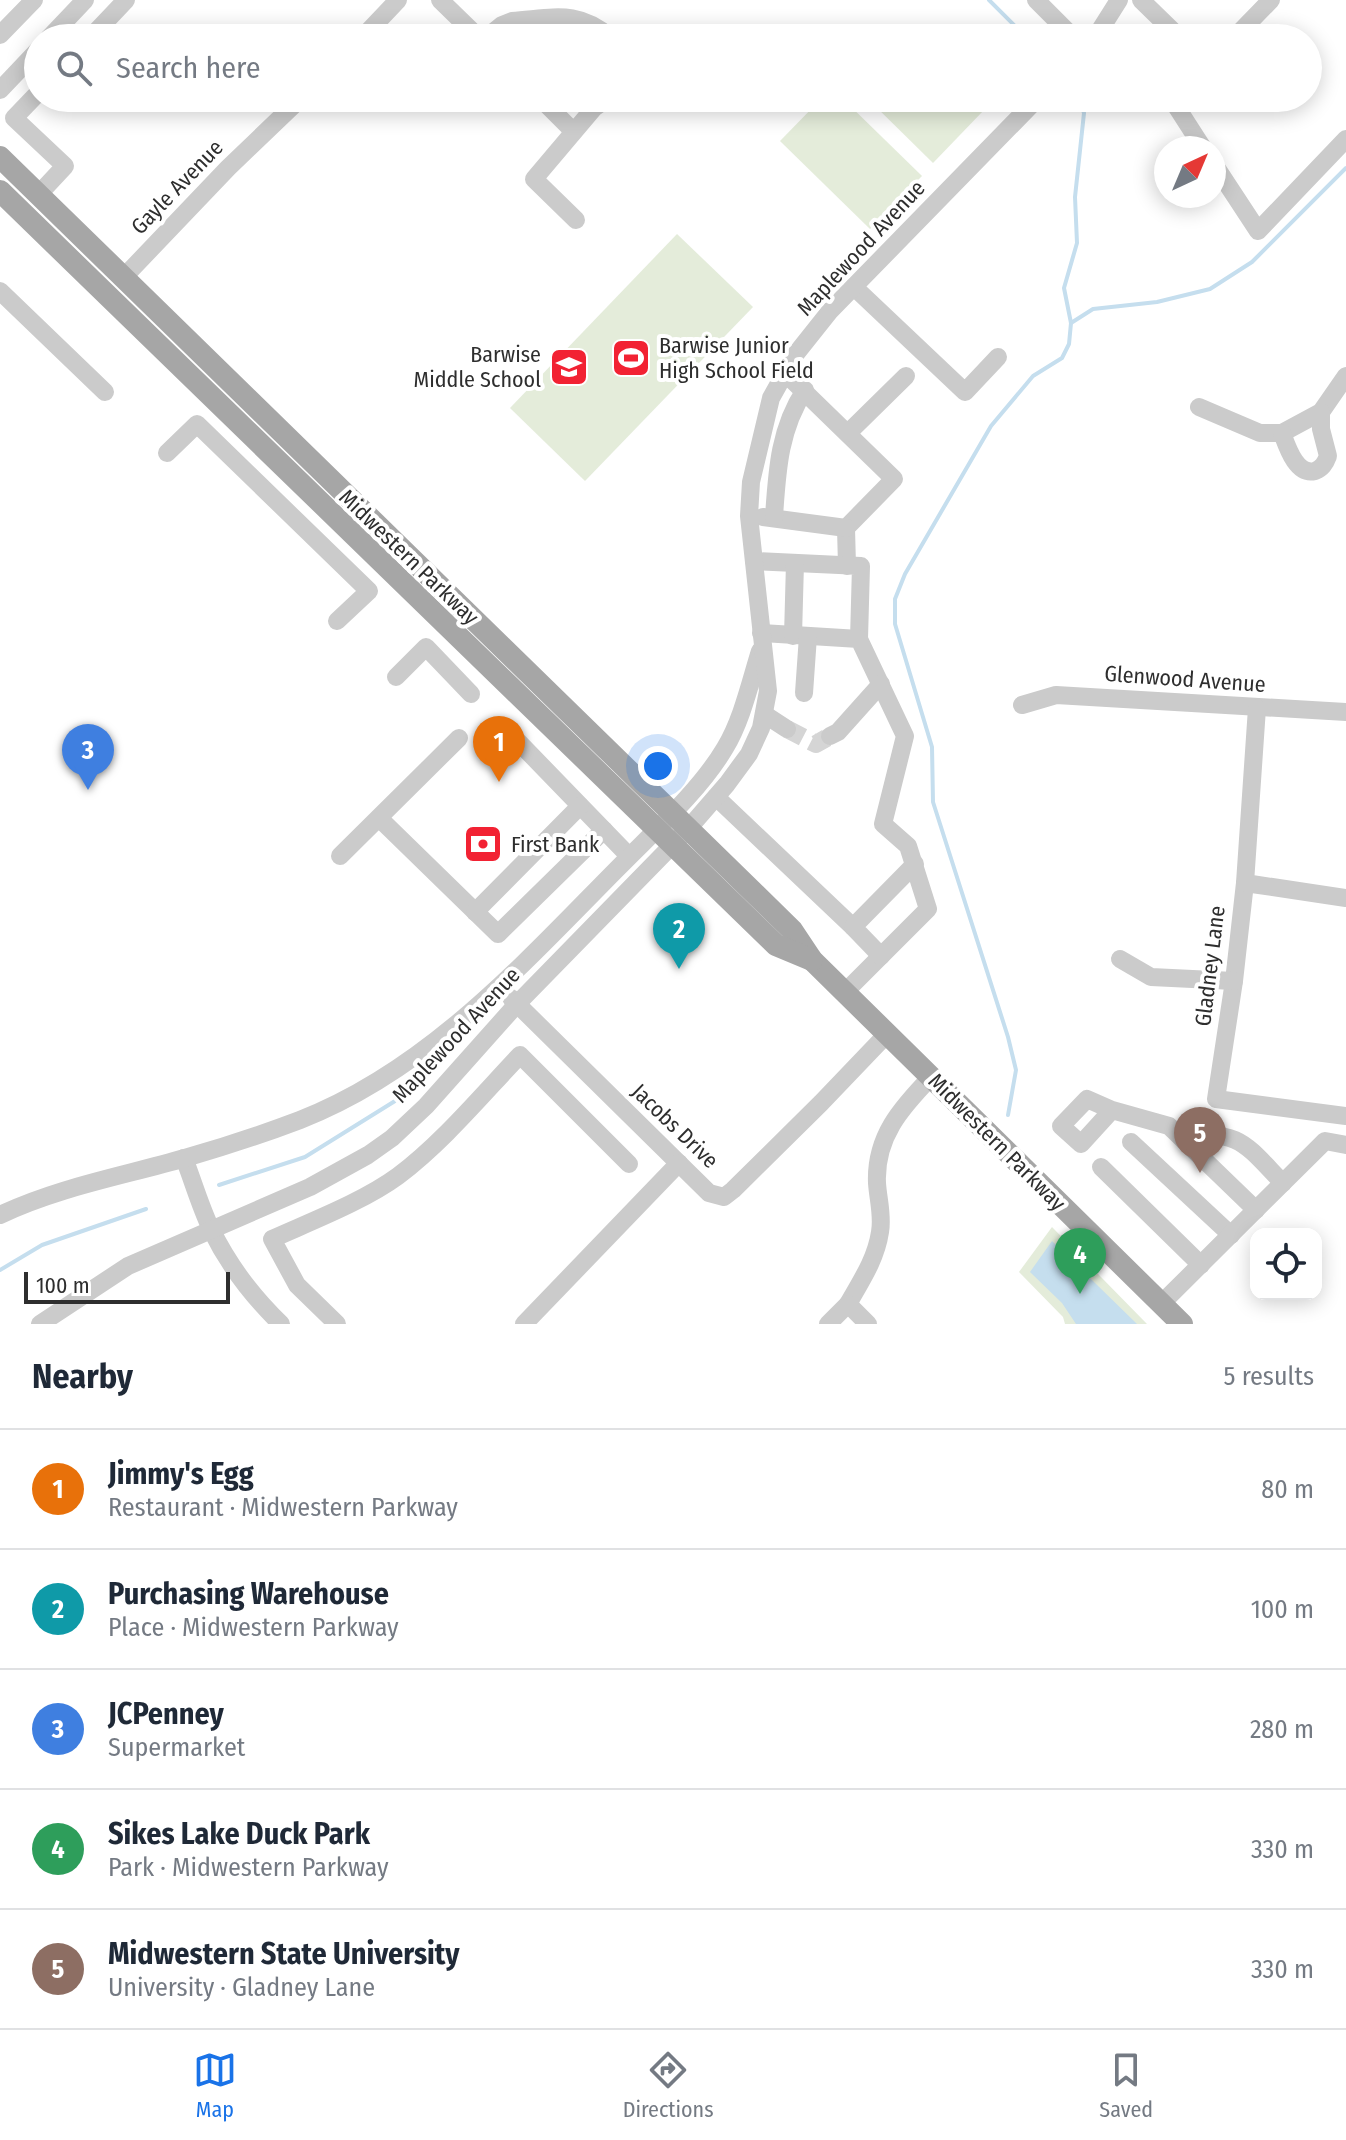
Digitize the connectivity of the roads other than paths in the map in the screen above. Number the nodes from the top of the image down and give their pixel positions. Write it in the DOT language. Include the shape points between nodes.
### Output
graph roads {
  1 [pos="34,0"];
  2 [pos="86,0"];
  3 [pos="126,0"];
  4 [pos="398,0"];
  5 [pos="440,0"];
  6 [pos="1036,0"];
  7 [pos="1119,0"];
  8 [pos="1141,0"];
  9 [pos="1271,0"];
  10 [pos="458,7"];
  11 [pos="108,20"];
  12 [pos="63,24"];
  13 [pos="104,24"];
  14 [pos="375,24"];
  15 [pos="470,24"];
  16 [pos="504,24"];
  17 [pos="595,24"];
  18 [pos="1060,24"];
  19 [pos="1104,24"];
  20 [pos="1166,24"];
  21 [pos="1248,24"];
  22 [pos="0,35"];
  23 [pos="24,65"];
  24 [pos="3,87"];
  25 [pos="24,95"];
  26 [pos="24,107"];
  27 [pos="286,112"];
  28 [pos="554,112"];
  29 [pos="590,112"];
  30 [pos="1024,112"];
  31 [pos="1180,112"];
  32 [pos="573,131"];
  33 [pos="1195,136"];
  34 [pos="1346,139"];
  35 [pos="0,157"];
  36 [pos="1226,182"];
  37 [pos="0,191"];
  38 [pos="38,195"];
  39 [pos="576,220"];
  40 [pos="123,278"];
  41 [pos="854,287"];
  42 [pos="0,291"];
  43 [pos="107,295"];
  44 [pos="204,357"];
  45 [pos="998,357"];
  46 [pos="785,373"];
  47 [pos="188,374"];
  48 [pos="906,376"];
  49 [pos="1346,376"];
  50 [pos="805,390"];
  51 [pos="105,392"];
  52 [pos="1199,407"];
  53 [pos="1321,412"];
  54 [pos="848,433"];
  55 [pos="1282,433"];
  56 [pos="167,453"];
  57 [pos="749,516"];
  58 [pos="774,517"];
  59 [pos="846,528"];
  60 [pos="754,561"];
  61 [pos="795,563"];
  62 [pos="847,566"];
  63 [pos="431,594"];
  64 [pos="337,621"];
  65 [pos="800,636"];
  66 [pos="761,639"];
  67 [pos="859,639"];
  68 [pos="396,677"];
  69 [pos="881,684"];
  70 [pos="804,693"];
  71 [pos="471,694"];
  72 [pos="1022,705"];
  73 [pos="1257,708"];
  74 [pos="1346,712"];
  75 [pos="764,714"];
  76 [pos="505,728"];
  77 [pos="787,729"];
  78 [pos="830,736"];
  79 [pos="459,738"];
  80 [pos="716,797"];
  81 [pos="580,806"];
  82 [pos="379,818"];
  83 [pos="664,821"];
  84 [pos="604,830"];
  85 [pos="681,837"];
  86 [pos="340,856"];
  87 [pos="629,856"];
  88 [pos="915,864"];
  89 [pos="1245,883"];
  90 [pos="1346,898"];
  91 [pos="475,912"];
  92 [pos="853,927"];
  93 [pos="881,956"];
  94 [pos="1120,959"];
  95 [pos="1234,981"];
  96 [pos="499,987"];
  97 [pos="845,992"];
  98 [pos="517,1004"];
  99 [pos="887,1034"];
  100 [pos="931,1077"];
  101 [pos="1112,1110"];
  102 [pos="1346,1116"];
  103 [pos="401,1134"];
  104 [pos="1182,1138"];
  105 [pos="1131,1142"];
  106 [pos="1346,1145"];
  107 [pos="420,1155"];
  108 [pos="184,1158"];
  109 [pos="679,1163"];
  110 [pos="629,1164"];
  111 [pos="1101,1167"];
  112 [pos="1283,1183"];
  113 [pos="1256,1210"];
  114 [pos="0,1215"];
  115 [pos="211,1228"];
  116 [pos="1231,1235"];
  117 [pos="1201,1265"];
  118 [pos="848,1304"];
  119 [pos="1161,1304"];
  120 [pos="40,1324"];
  121 [pos="281,1324"];
  122 [pos="337,1324"];
  123 [pos="524,1324"];
  124 [pos="828,1324"];
  125 [pos="868,1324"];
  126 [pos="1182,1324"];
  1 -- 22 [label="street"];
  2 -- 11 [label="street"];
  2 -- 12 [label="street"];
  3 -- 11 [label="street"];
  4 -- 14 [label="street"];
  5 -- 10 [label="street"];
  6 -- 18 [label="street"];
  7 -- 19 [label="street"];
  8 -- 20 [label="street"];
  9 -- 21 [label="street"];
  10 -- 15 [label="street"];
  11 -- 13 [label="street"];
  16 -- 17 [label="street" via="577,17"];
  23 -- 24 [label="street"];
  24 -- 25 [label="street"];
  26 -- 38 [label="street" via="14,118 65,166"];
  27 -- 40 [label="street, Gayle Avenue"];
  28 -- 32 [label="street"];
  29 -- 32 [label="street"];
  30 -- 41 [label="street, Maplewood Avenue"];
  31 -- 33 [label="street"];
  32 -- 39 [label="street" via="534,179"];
  34 -- 36 [label="street" via="1258,231"];
  35 -- 38 [label="main road, Midwestern Parkway"];
  37 -- 43 [label="main road, Midwestern Parkway"];
  38 -- 40 [label="main road, Midwestern Parkway"];
  40 -- 43 [label="main road"];
  40 -- 44 [label="main road, Midwestern Parkway"];
  41 -- 45 [label="street" via="965,392"];
  41 -- 46 [label="street, Maplewood Avenue"];
  42 -- 51 [label="street"];
  43 -- 47 [label="main road, Midwestern Parkway"];
  44 -- 47 [label="main road"];
  44 -- 63 [label="main road, Midwestern Parkway"];
  46 -- 50 [label="street"];
  46 -- 57 [label="street, Maplewood Avenue" via="771,398 759,442"];
  47 -- 63 [label="main road, Midwestern Parkway"];
  48 -- 54 [label="street"];
  49 -- 53 [label="street"];
  50 -- 54 [label="street"];
  50 -- 58 [label="street" via="793,408 779,452"];
  52 -- 55 [label="street" via="1260,433"];
  53 -- 55 [label="street"];
  53 -- 55 [label="street" via="1328,456 1319,469 1304,470 1290,457"];
  54 -- 59 [label="street" via="894,479"];
  56 -- 64 [label="street" via="197,424 369,591"];
  57 -- 58 [label="street"];
  57 -- 60 [label="street, Maplewood Avenue"];
  58 -- 59 [label="street"];
  59 -- 62 [label="street"];
  60 -- 61 [label="street"];
  60 -- 66 [label="street, Maplewood Avenue"];
  61 -- 62 [label="street"];
  61 -- 65 [label="street"];
  62 -- 67 [label="street" via="861,566"];
  63 -- 83 [label="main road, Midwestern Parkway"];
  65 -- 66 [label="street"];
  65 -- 67 [label="street"];
  65 -- 70 [label="street"];
  66 -- 75 [label="street, Maplewood Avenue" via="768,691"];
  66 -- 83 [label="street, Maplewood Avenue" via="726,747"];
  67 -- 69 [label="street"];
  68 -- 71 [label="street" via="426,647"];
  69 -- 78 [label="street"];
  69 -- 88 [label="street" via="905,736 883,824 908,846"];
  72 -- 73 [label="street, Glenwood Avenue" via="1056,695"];
  73 -- 74 [label="street, Glenwood Avenue"];
  73 -- 89 [label="street, Gladney Lane"];
  75 -- 77 [label="street"];
  75 -- 80 [label="street, Maplewood Avenue" via="749,754"];
  76 -- 81 [label="street"];
  79 -- 82 [label="street"];
  80 -- 85 [label="street, Maplewood Avenue"];
  80 -- 92 [label="street"];
  81 -- 84 [label="street"];
  81 -- 91 [label="street"];
  82 -- 86 [label="street"];
  82 -- 91 [label="street"];
  83 -- 85 [label="main road, Midwestern Parkway"];
  83 -- 87 [label="street, Maplewood Avenue"];
  84 -- 87 [label="street"];
  84 -- 91 [label="street" via="498,934"];
  85 -- 97 [label="main road, Midwestern Parkway" via="776,945 812,960"];
  85 -- 98 [label="street, Maplewood Avenue"];
  87 -- 96 [label="street, Maplewood Avenue"];
  88 -- 92 [label="street"];
  88 -- 93 [label="street" via="928,909"];
  89 -- 90 [label="street"];
  89 -- 95 [label="street, Gladney Lane"];
  92 -- 93 [label="street"];
  93 -- 97 [label="street"];
  94 -- 95 [label="street" via="1151,977"];
  95 -- 102 [label="street, Gladney Lane" via="1216,1099"];
  96 -- 98 [label="street, Jacobs Drive"];
  96 -- 108 [label="street, Maplewood Avenue" via="413,1057 342,1101"];
  97 -- 99 [label="main road, Midwestern Parkway"];
  98 -- 103 [label="street, Maplewood Avenue"];
  98 -- 109 [label="street, Jacobs Drive"];
  99 -- 100 [label="main road, Midwestern Parkway"];
  99 -- 109 [label="street, Jacobs Drive" via="724,1197 709,1193"];
  100 -- 118 [label="street" via="899,1111 881,1146 881,1230 872,1262"];
  100 -- 119 [label="main road, Midwestern Parkway"];
  101 -- 104 [label="street" via="1169,1126"];
  103 -- 107 [label="street" via="401,1145 410,1155"];
  103 -- 115 [label="street, Maplewood Avenue" via="336,1174"];
  104 -- 112 [label="street" via="1211,1133 1245,1143"];
  104 -- 113 [label="street"];
  105 -- 116 [label="street"];
  106 -- 112 [label="street" via="1325,1141"];
  107 -- 110 [label="street" via="520,1055"];
  107 -- 122 [label="street" via="395,1178 272,1239 297,1285"];
  108 -- 114 [label="street, Maplewood Avenue" via="99,1180"];
  108 -- 115 [label="street"];
  109 -- 123 [label="street"];
  111 -- 117 [label="street"];
  112 -- 113 [label="street"];
  113 -- 116 [label="street"];
  115 -- 120 [label="street, Maplewood Avenue" via="128,1266"];
  115 -- 121 [label="street" via="242,1280"];
  116 -- 117 [label="street"];
  117 -- 119 [label="street"];
  118 -- 124 [label="street"];
  118 -- 125 [label="street"];
  119 -- 126 [label="main road, Midwestern Parkway"];
}
